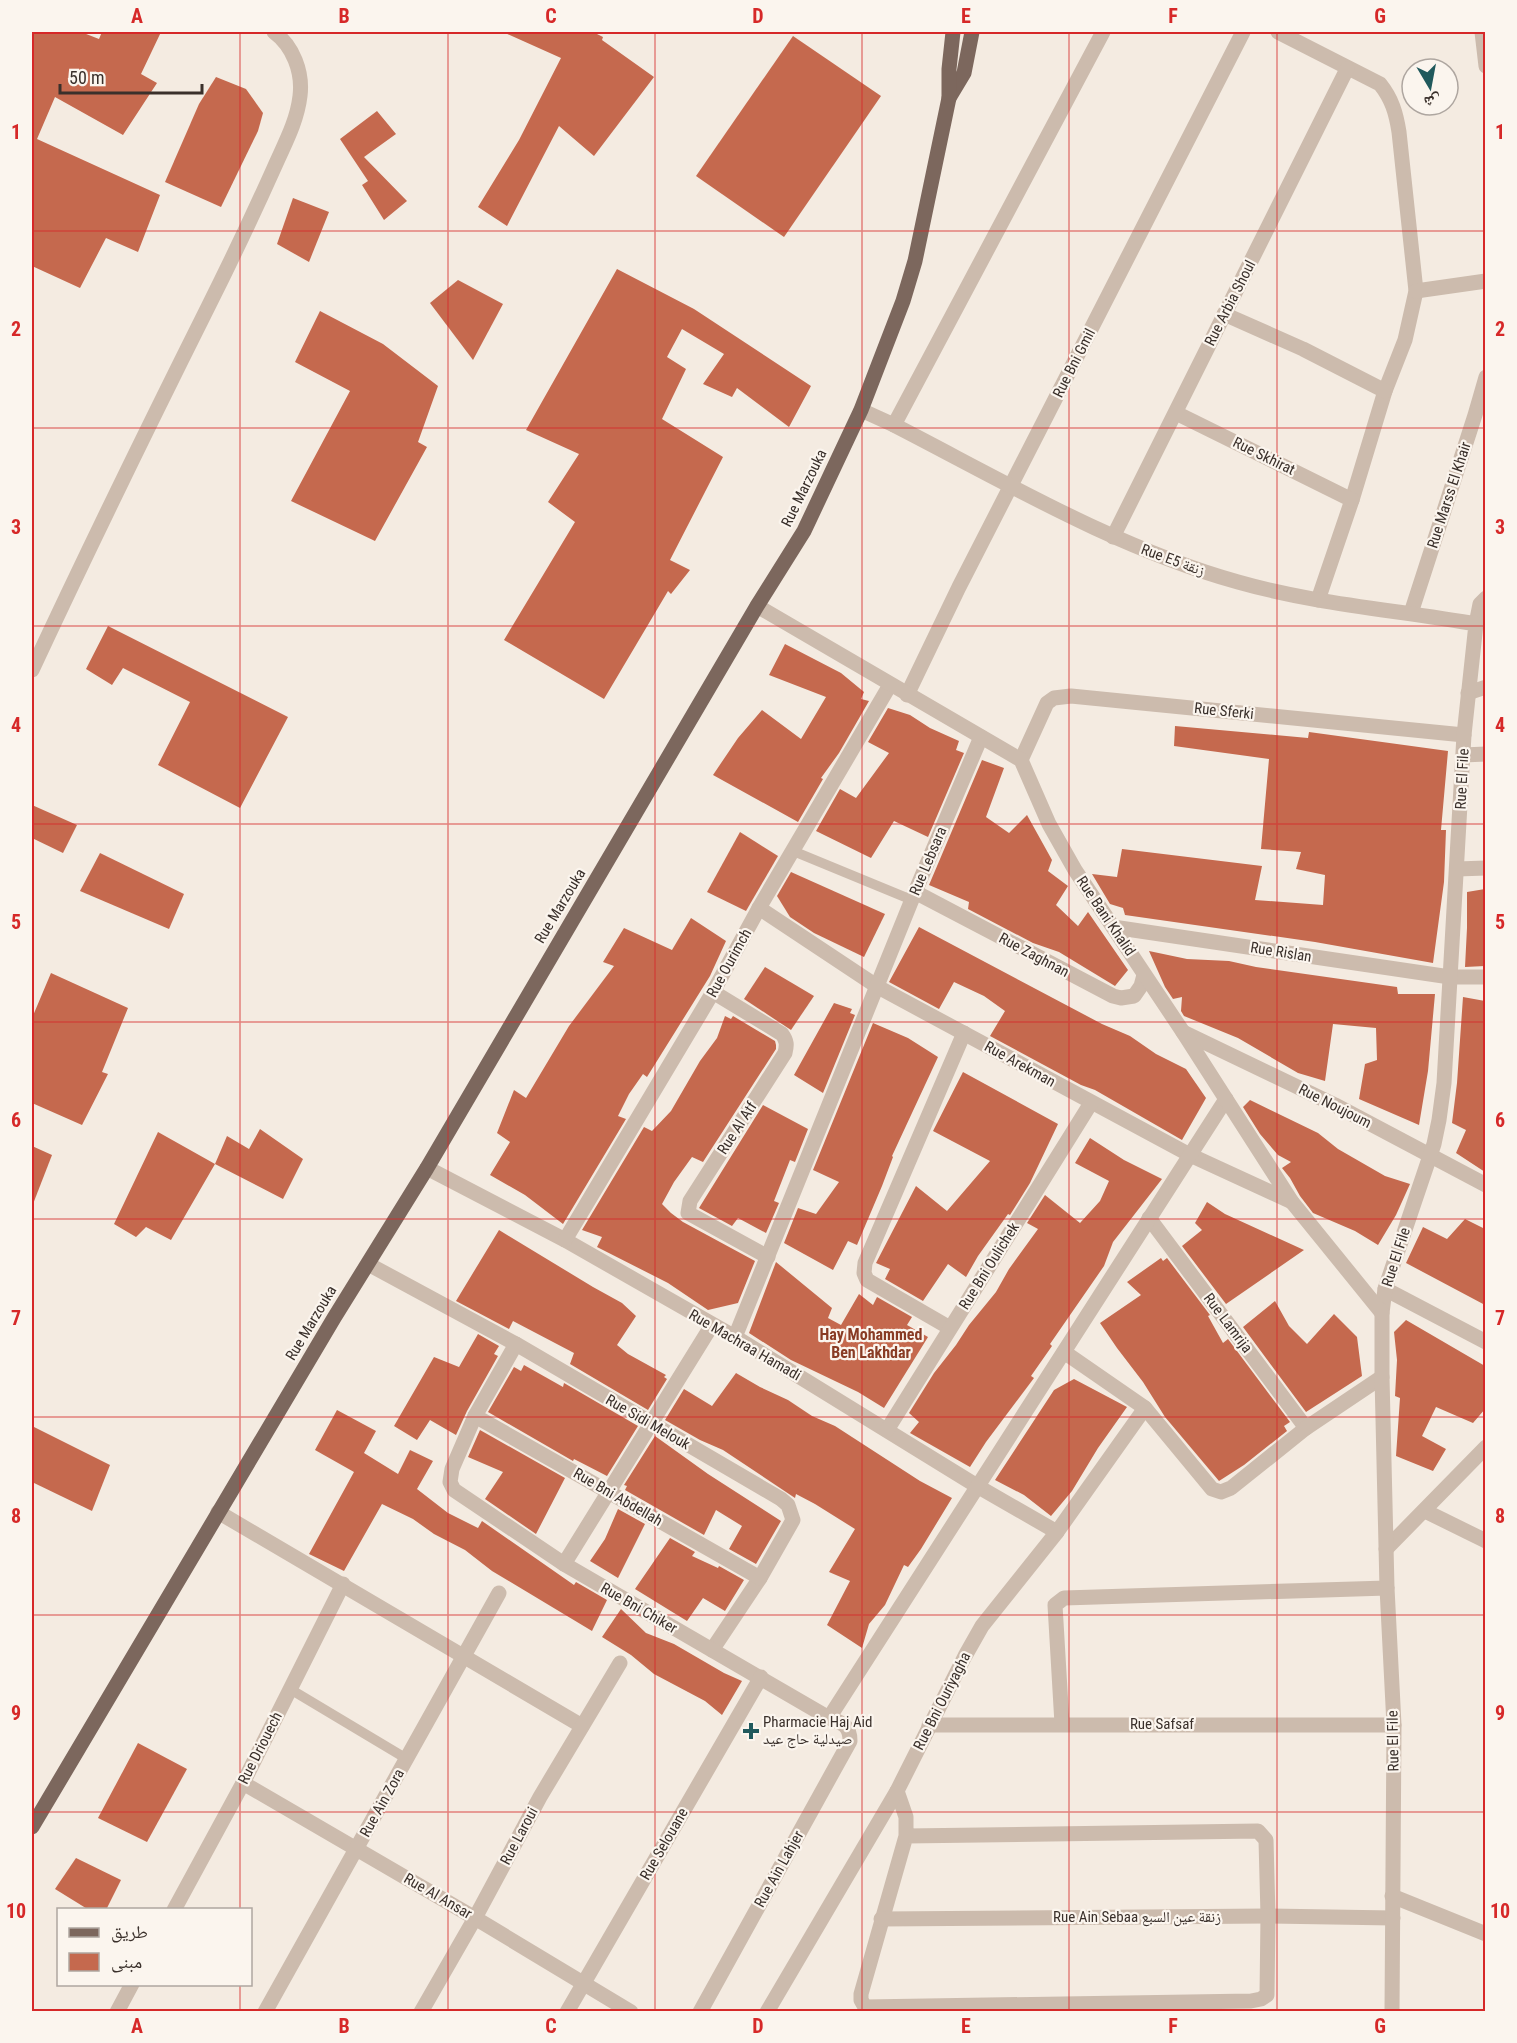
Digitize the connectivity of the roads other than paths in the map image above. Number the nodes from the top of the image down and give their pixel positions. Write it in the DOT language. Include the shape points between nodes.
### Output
graph roads {
  1 [pos="274,32"];
  2 [pos="953,32"];
  3 [pos="972,32"];
  4 [pos="1103,32"];
  5 [pos="1243,32"];
  6 [pos="1278,32"];
  7 [pos="1482,32"];
  8 [pos="1485,66"];
  9 [pos="1347,69"];
  10 [pos="949,98"];
  11 [pos="1485,281"];
  12 [pos="1416,291"];
  13 [pos="1224,314"];
  14 [pos="1485,377"];
  15 [pos="1385,391"];
  16 [pos="861,410"];
  17 [pos="1176,413"];
  18 [pos="1480,417"];
  19 [pos="894,425"];
  20 [pos="1012,485"];
  21 [pos="1352,500"];
  22 [pos="1113,537"];
  23 [pos="1318,600"];
  24 [pos="1483,601"];
  25 [pos="757,606"];
  26 [pos="1411,613"];
  27 [pos="1476,624"];
  28 [pos="32,670"];
  29 [pos="890,685"];
  30 [pos="1485,687"];
  31 [pos="1468,693"];
  32 [pos="907,695"];
  33 [pos="1464,735"];
  34 [pos="981,737"];
  35 [pos="1485,754"];
  36 [pos="1463,755"];
  37 [pos="1021,760"];
  38 [pos="793,851"];
  39 [pos="1485,868"];
  40 [pos="1457,869"];
  41 [pos="914,896"];
  42 [pos="759,908"];
  43 [pos="1113,927"];
  44 [pos="1144,975"];
  45 [pos="1485,977"];
  46 [pos="1450,978"];
  47 [pos="878,987"];
  48 [pos="713,992"];
  49 [pos="1183,1032"];
  50 [pos="964,1034"];
  51 [pos="1226,1099"];
  52 [pos="1091,1103"];
  53 [pos="1190,1155"];
  54 [pos="1430,1155"];
  55 [pos="427,1168"];
  56 [pos="1485,1185"];
  57 [pos="1292,1203"];
  58 [pos="1149,1218"];
  59 [pos="565,1240"];
  60 [pos="768,1257"];
  61 [pos="368,1264"];
  62 [pos="1385,1289"];
  63 [pos="1382,1313"];
  64 [pos="712,1325"];
  65 [pos="950,1328"];
  66 [pos="735,1337"];
  67 [pos="1485,1342"];
  68 [pos="516,1344"];
  69 [pos="1064,1352"];
  70 [pos="1382,1377"];
  71 [pos="1144,1407"];
  72 [pos="476,1416"];
  73 [pos="652,1425"];
  74 [pos="1306,1428"];
  75 [pos="887,1430"];
  76 [pos="1485,1447"];
  77 [pos="977,1486"];
  78 [pos="610,1492"];
  79 [pos="1425,1511"];
  80 [pos="218,1512"];
  81 [pos="1057,1532"];
  82 [pos="1485,1541"];
  83 [pos="1386,1550"];
  84 [pos="564,1564"];
  85 [pos="760,1578"];
  86 [pos="343,1584"];
  87 [pos="1387,1588"];
  88 [pos="499,1593"];
  89 [pos="712,1650"];
  90 [pos="465,1656"];
  91 [pos="620,1663"];
  92 [pos="760,1677"];
  93 [pos="290,1689"];
  94 [pos="829,1718"];
  95 [pos="1062,1724"];
  96 [pos="846,1725"];
  97 [pos="930,1725"];
  98 [pos="1394,1725"];
  99 [pos="582,1726"];
  100 [pos="407,1759"];
  101 [pos="243,1783"];
  102 [pos="897,1791"];
  103 [pos="32,1827"];
  104 [pos="906,1836"];
  105 [pos="357,1848"];
  106 [pos="1392,1896"];
  107 [pos="175,1908"];
  108 [pos="1268,1916"];
  109 [pos="475,1918"];
  110 [pos="1393,1918"];
  111 [pos="881,1919"];
  112 [pos="1485,1934"];
  113 [pos="584,1983"];
  114 [pos="131,1986"];
  115 [pos="117,2012"];
  116 [pos="265,2012"];
  117 [pos="421,2012"];
  118 [pos="567,2012"];
  119 [pos="631,2012"];
  120 [pos="700,2012"];
  121 [pos="767,2012"];
  122 [pos="1392,2012"];
  1 -- 28 [label="street" via="285,41 300,77 295,121 248,227"];
  2 -- 10 [label="main road"];
  3 -- 10 [label="main road" via="964,72"];
  4 -- 19 [label="street"];
  5 -- 20 [label="street, Rue Bni Gmil"];
  6 -- 9 [label="street"];
  7 -- 8 [label="street"];
  9 -- 12 [label="street" via="1380,84 1396,112"];
  9 -- 13 [label="street, Rue Arbia Shoul"];
  10 -- 16 [label="main road, Rue Marzouka" via="915,261"];
  11 -- 12 [label="street"];
  12 -- 15 [label="street" via="1405,340"];
  13 -- 15 [label="street"];
  13 -- 17 [label="street, Rue Arbia Shoul"];
  14 -- 18 [label="street, Rue Marss El Khair"];
  15 -- 21 [label="street"];
  16 -- 19 [label="street"];
  16 -- 25 [label="main road, Rue Marzouka" via="804,531"];
  17 -- 21 [label="street, Rue Skhirat"];
  17 -- 22 [label="street, Rue Arbia Shoul"];
  18 -- 26 [label="street, Rue Marss El Khair"];
  19 -- 20 [label="street, Rue E5 زنقة"];
  20 -- 22 [label="street, Rue E5 زنقة"];
  20 -- 32 [label="street, Rue Bni Gmil"];
  21 -- 23 [label="street"];
  22 -- 23 [label="street, Rue E5 زنقة" via="1186,566"];
  23 -- 26 [label="street, Rue E5 زنقة"];
  24 -- 27 [label="street, Rue El File"];
  25 -- 29 [label="street"];
  25 -- 55 [label="main road, Rue Marzouka"];
  26 -- 27 [label="street, Rue E5 زنقة"];
  27 -- 31 [label="street, Rue El File"];
  29 -- 32 [label="street"];
  29 -- 38 [label="street, Rue Ourimch"];
  30 -- 31 [label="street"];
  31 -- 33 [label="street, Rue El File"];
  32 -- 34 [label="street"];
  33 -- 36 [label="street, Rue El File"];
  33 -- 37 [label="street, Rue Sferki" via="1071,696 1047,703"];
  34 -- 37 [label="street"];
  34 -- 41 [label="street, Rue Lebsara"];
  35 -- 36 [label="street"];
  36 -- 40 [label="street, Rue El File"];
  37 -- 43 [label="street, Rue Bani Khalid" via="1049,824"];
  38 -- 41 [label="lane"];
  38 -- 42 [label="street, Rue Ourimch"];
  39 -- 40 [label="street"];
  40 -- 46 [label="street, Rue El File"];
  41 -- 44 [label="street, Rue Zaghnan" via="1113,996 1134,996"];
  41 -- 47 [label="street, Rue Lebsara"];
  42 -- 47 [label="street, Rue Arekman"];
  42 -- 48 [label="street, Rue Ourimch"];
  43 -- 44 [label="street, Rue Bani Khalid"];
  43 -- 46 [label="street, Rue Rislan"];
  44 -- 49 [label="street, Rue Bani Khalid"];
  45 -- 46 [label="street, Rue Rislan"];
  46 -- 54 [label="street, Rue El File" via="1444,1083"];
  47 -- 50 [label="street, Rue Arekman"];
  47 -- 60 [label="street, Rue Lebsara"];
  48 -- 59 [label="street, Rue Ourimch"];
  48 -- 60 [label="street, Rue Al Atf" via="782,1034 787,1046 690,1201 688,1213"];
  49 -- 51 [label="street, Rue Bani Khalid"];
  49 -- 54 [label="street, Rue Noujoum"];
  50 -- 52 [label="street, Rue Arekman"];
  50 -- 65 [label="street" via="864,1273 867,1280"];
  51 -- 53 [label="street"];
  51 -- 57 [label="street, Rue Bani Khalid"];
  52 -- 53 [label="street, Rue Arekman"];
  52 -- 65 [label="street, Rue Bni Oulichek"];
  53 -- 57 [label="street, Rue Arekman"];
  53 -- 58 [label="street"];
  54 -- 56 [label="street, Rue Noujoum"];
  54 -- 62 [label="street, Rue El File"];
  55 -- 59 [label="street, Rue Machraa Hamadi"];
  55 -- 61 [label="main road, Rue Marzouka"];
  57 -- 63 [label="street, Rue Bani Khalid"];
  58 -- 69 [label="street"];
  58 -- 74 [label="street, Rue Lamrija"];
  59 -- 64 [label="street, Rue Machraa Hamadi"];
  60 -- 66 [label="street, Rue Lebsara"];
  61 -- 68 [label="street, Rue Sidi Melouk"];
  61 -- 80 [label="main road, Rue Marzouka"];
  62 -- 63 [label="street, Rue El File"];
  62 -- 67 [label="street"];
  63 -- 70 [label="street, Rue El File"];
  64 -- 66 [label="street, Rue Machraa Hamadi"];
  64 -- 73 [label="street"];
  65 -- 75 [label="street, Rue Bni Oulichek"];
  66 -- 75 [label="street, Rue Machraa Hamadi"];
  68 -- 72 [label="street"];
  68 -- 73 [label="street, Rue Sidi Melouk"];
  69 -- 71 [label="street"];
  69 -- 77 [label="street"];
  70 -- 74 [label="street"];
  70 -- 83 [label="street, Rue El File"];
  71 -- 74 [label="street" via="1217,1492 1231,1488"];
  71 -- 81 [label="street, Rue Bni Ouriyagha"];
  72 -- 78 [label="street, Rue Bni Abdellah"];
  72 -- 84 [label="street, Rue Bni Chiker" via="452,1469 450,1482 454,1490"];
  73 -- 78 [label="street"];
  73 -- 85 [label="street, Rue Sidi Melouk" via="788,1505 793,1520"];
  75 -- 77 [label="street, Rue Machraa Hamadi"];
  76 -- 79 [label="street"];
  77 -- 81 [label="street, Rue Machraa Hamadi"];
  77 -- 94 [label="street"];
  78 -- 84 [label="street"];
  78 -- 85 [label="street, Rue Bni Abdellah"];
  79 -- 82 [label="street"];
  79 -- 83 [label="street"];
  80 -- 86 [label="street"];
  80 -- 103 [label="main road, Rue Marzouka"];
  81 -- 97 [label="street, Rue Bni Ouriyagha" via="982,1626"];
  83 -- 87 [label="street, Rue El File"];
  84 -- 89 [label="street, Rue Bni Chiker"];
  85 -- 89 [label="street"];
  86 -- 90 [label="street"];
  86 -- 93 [label="street, Rue Driouech"];
  87 -- 95 [label="street" via="1064,1598 1055,1605"];
  87 -- 98 [label="street, Rue El File"];
  88 -- 90 [label="street, Rue Ain Zora"];
  89 -- 92 [label="street, Rue Bni Chiker"];
  90 -- 99 [label="street"];
  90 -- 100 [label="street, Rue Ain Zora"];
  91 -- 99 [label="street, Rue Laroui"];
  92 -- 94 [label="street, Rue Bni Chiker"];
  92 -- 113 [label="street, Rue Selouane"];
  93 -- 100 [label="lane"];
  93 -- 101 [label="street, Rue Driouech"];
  94 -- 96 [label="street, Rue Bni Chiker"];
  95 -- 97 [label="street, Rue Safsaf"];
  95 -- 98 [label="street, Rue Safsaf"];
  96 -- 120 [label="street, Rue Ain Lahjer" via="850,1741"];
  97 -- 102 [label="street, Rue Bni Ouriyagha"];
  98 -- 106 [label="street, Rue El File"];
  99 -- 109 [label="street, Rue Laroui"];
  100 -- 105 [label="street, Rue Ain Zora"];
  101 -- 105 [label="street, Rue Al Ansar"];
  101 -- 107 [label="street, Rue Driouech"];
  102 -- 104 [label="street" via="906,1818"];
  102 -- 121 [label="street, Rue Bni Ouriyagha"];
  104 -- 108 [label="street" via="1255,1830 1266,1840"];
  104 -- 111 [label="street"];
  105 -- 109 [label="street, Rue Al Ansar"];
  105 -- 116 [label="street, Rue Ain Zora"];
  106 -- 110 [label="street, Rue El File"];
  106 -- 112 [label="street"];
  108 -- 110 [label="street, Rue Ain Sebaa زنقة عين السبع"];
  108 -- 111 [label="street, Rue Ain Sebaa زنقة عين السبع"];
  108 -- 111 [label="street" via="1267,1992 1256,2001 865,2007 861,1994"];
  109 -- 113 [label="street, Rue Al Ansar"];
  109 -- 117 [label="street, Rue Laroui"];
  110 -- 122 [label="street, Rue El File"];
  113 -- 118 [label="street, Rue Selouane"];
  113 -- 119 [label="street, Rue Al Ansar"];
  114 -- 115 [label="street"];
}
